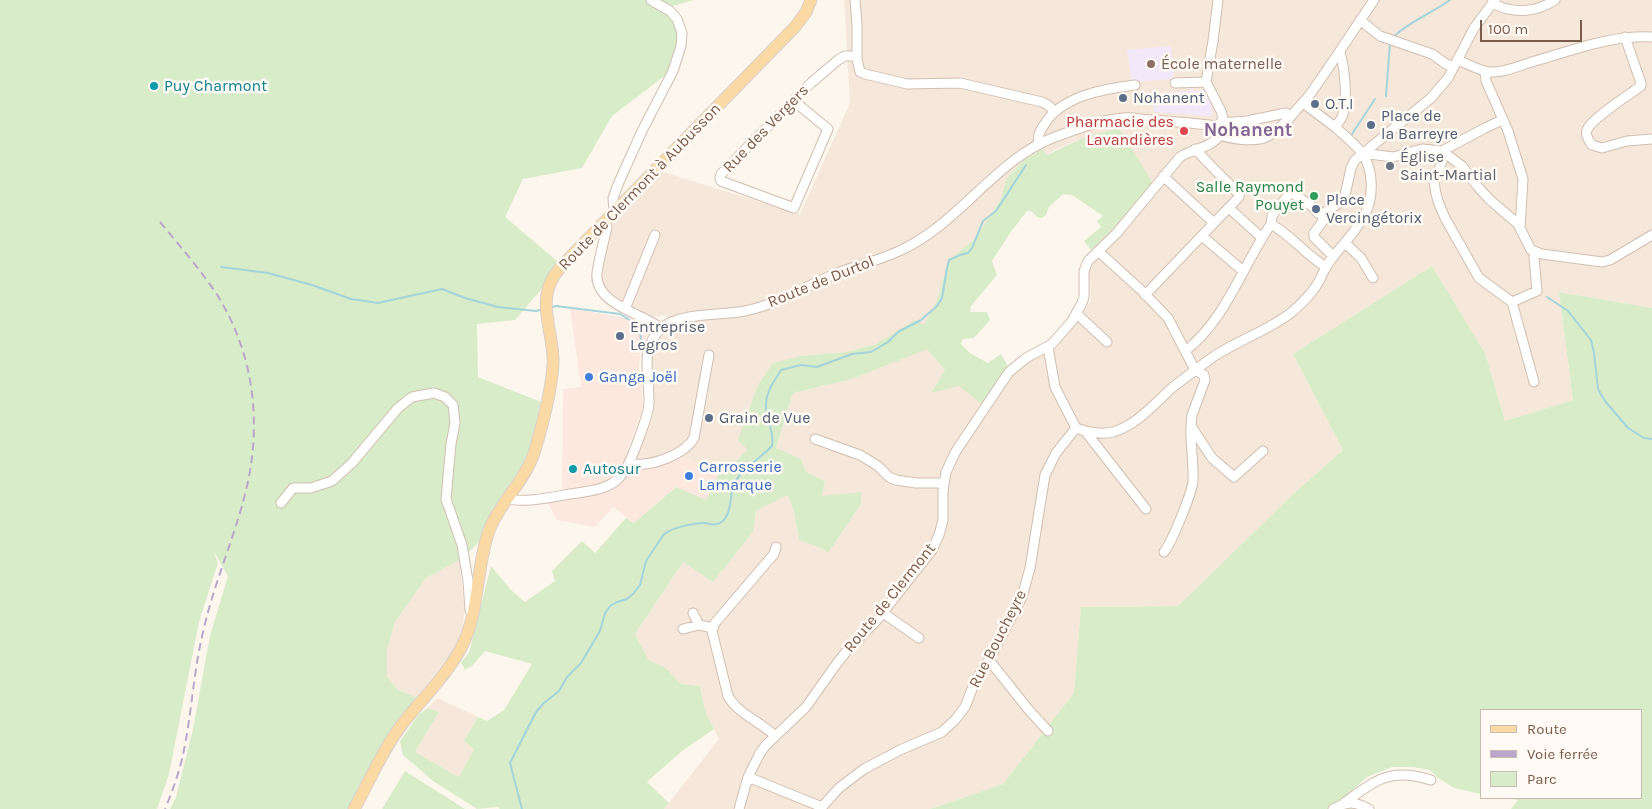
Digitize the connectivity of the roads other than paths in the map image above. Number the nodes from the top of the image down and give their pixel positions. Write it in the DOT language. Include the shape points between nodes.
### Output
graph roads {
  1 [pos="651,0"];
  2 [pos="811,0"];
  3 [pos="855,0"];
  4 [pos="1218,0"];
  5 [pos="1374,0"];
  6 [pos="1555,0"];
  7 [pos="1494,1"];
  8 [pos="1360,20"];
  9 [pos="1625,37"];
  10 [pos="1652,37"];
  11 [pos="1340,53"];
  12 [pos="857,56"];
  13 [pos="1455,63"];
  14 [pos="1485,71"];
  15 [pos="1206,82"];
  16 [pos="1175,83"];
  17 [pos="1135,85"];
  18 [pos="794,102"];
  19 [pos="1303,103"];
  20 [pos="1054,111"];
  21 [pos="1290,116"];
  22 [pos="1502,120"];
  23 [pos="1220,124"];
  24 [pos="1335,127"];
  25 [pos="1220,135"];
  26 [pos="1652,139"];
  27 [pos="1039,143"];
  28 [pos="1195,149"];
  29 [pos="1442,151"];
  30 [pos="1362,153"];
  31 [pos="1163,176"];
  32 [pos="1229,208"];
  33 [pos="614,213"];
  34 [pos="1322,214"];
  35 [pos="605,222"];
  36 [pos="1214,224"];
  37 [pos="1271,224"];
  38 [pos="1520,228"];
  39 [pos="655,235"];
  40 [pos="1652,235"];
  41 [pos="1202,236"];
  42 [pos="1262,238"];
  43 [pos="1345,243"];
  44 [pos="1098,251"];
  45 [pos="1535,252"];
  46 [pos="1334,256"];
  47 [pos="1326,267"];
  48 [pos="1243,271"];
  49 [pos="1373,278"];
  50 [pos="1145,295"];
  51 [pos="1512,302"];
  52 [pos="625,309"];
  53 [pos="1077,314"];
  54 [pos="661,328"];
  55 [pos="1107,342"];
  56 [pos="1048,347"];
  57 [pos="1185,351"];
  58 [pos="709,355"];
  59 [pos="1196,370"];
  60 [pos="1534,382"];
  61 [pos="1190,426"];
  62 [pos="1076,428"];
  63 [pos="1085,431"];
  64 [pos="815,439"];
  65 [pos="1262,451"];
  66 [pos="630,462"];
  67 [pos="944,483"];
  68 [pos="508,499"];
  69 [pos="282,503"];
  70 [pos="1146,509"];
  71 [pos="776,547"];
  72 [pos="1164,552"];
  73 [pos="473,611"];
  74 [pos="694,613"];
  75 [pos="883,613"];
  76 [pos="699,625"];
  77 [pos="713,628"];
  78 [pos="683,629"];
  79 [pos="919,638"];
  80 [pos="988,660"];
  81 [pos="1048,731"];
  82 [pos="775,736"];
  83 [pos="748,777"];
  84 [pos="1431,780"];
  85 [pos="1344,803"];
  86 [pos="821,808"];
  87 [pos="354,809"];
  88 [pos="739,809"];
  89 [pos="1333,809"];
  90 [pos="1369,809"];
  1 -- 33 [label="street" via="677,19 682,32 681,46 673,71 619,182 613,198"];
  2 -- 33 [label="main road, Route de Clermont à Aubusson" via="795,28"];
  3 -- 12 [label="street"];
  4 -- 15 [label="street"];
  5 -- 8 [label="street"];
  6 -- 7 [label="street" via="1532,11 1504,9"];
  7 -- 13 [label="street" via="1474,28"];
  8 -- 11 [label="street"];
  8 -- 13 [label="street" via="1389,40 1432,54 1446,64"];
  9 -- 10 [label="street"];
  9 -- 14 [label="street" via="1516,67"];
  9 -- 26 [label="street" via="1641,86 1593,122 1586,134 1592,145 1598,148"];
  11 -- 19 [label="street"];
  11 -- 24 [label="street" via="1346,93 1342,117"];
  12 -- 18 [label="street, Rue des Vergers" via="842,57"];
  12 -- 20 [label="street" via="860,72 874,77 907,84 960,83 1042,102"];
  13 -- 14 [label="street"];
  13 -- 30 [label="street" via="1448,78 1431,98"];
  14 -- 22 [label="street" via="1486,82"];
  15 -- 16 [label="street"];
  15 -- 23 [label="street" via="1221,111"];
  17 -- 20 [label="street" via="1085,95"];
  18 -- 18 [label="street, Rue des Vergers" via="721,174 720,181 794,208 828,130"];
  19 -- 21 [label="street"];
  19 -- 24 [label="street"];
  20 -- 27 [label="street" via="1041,131"];
  21 -- 23 [label="street, Route de Durtol" via="1286,113"];
  21 -- 25 [label="street" via="1265,138 1247,140"];
  22 -- 29 [label="street"];
  22 -- 38 [label="street" via="1523,179"];
  23 -- 25 [label="street" via="1216,131"];
  23 -- 27 [label="street, Route de Durtol" via="1124,118"];
  24 -- 30 [label="street"];
  25 -- 28 [label="street, Route de Clermont"];
  27 -- 54 [label="street, Route de Durtol" via="1025,151 956,212 917,242 898,252 836,274 764,306 682,319"];
  28 -- 31 [label="street, Route de Clermont" via="1180,157"];
  28 -- 32 [label="street" via="1239,194"];
  29 -- 30 [label="street" via="1422,150 1393,157"];
  29 -- 38 [label="street" via="1462,166 1490,200"];
  29 -- 51 [label="street" via="1442,162 1434,182 1445,218 1479,278"];
  30 -- 34 [label="street" via="1354,160 1344,200"];
  30 -- 43 [label="street" via="1369,170 1370,197 1364,216"];
  31 -- 36 [label="street"];
  31 -- 44 [label="street, Route de Clermont"];
  32 -- 36 [label="street"];
  32 -- 42 [label="street"];
  33 -- 35 [label="main road, Route de Clermont à Aubusson"];
  34 -- 37 [label="street" via="1292,193 1274,212"];
  34 -- 46 [label="street" via="1314,237"];
  35 -- 52 [label="street" via="598,284 604,295"];
  35 -- 68 [label="main road, Route de Clermont à Aubusson" via="561,267 548,288 546,304 553,353 552,376 532,458"];
  36 -- 41 [label="street"];
  37 -- 42 [label="street"];
  37 -- 47 [label="street"];
  38 -- 45 [label="street" via="1528,246"];
  39 -- 52 [label="street"];
  40 -- 45 [label="street" via="1602,262"];
  41 -- 48 [label="street"];
  41 -- 50 [label="street"];
  42 -- 48 [label="street"];
  43 -- 46 [label="street"];
  43 -- 49 [label="street" via="1361,258"];
  44 -- 50 [label="street"];
  44 -- 53 [label="street, Route de Clermont" via="1084,267 1084,297"];
  45 -- 51 [label="street" via="1537,291"];
  46 -- 47 [label="street"];
  47 -- 59 [label="street" via="1312,292 1290,313 1239,340"];
  48 -- 57 [label="street" via="1216,319"];
  50 -- 57 [label="street" via="1168,318"];
  51 -- 60 [label="street"];
  52 -- 54 [label="street"];
  53 -- 55 [label="street"];
  53 -- 56 [label="street, Route de Clermont"];
  54 -- 66 [label="street" via="646,354 649,406"];
  56 -- 62 [label="street" via="1055,387"];
  56 -- 67 [label="street, Route de Clermont" via="1026,358 1005,377 956,451"];
  57 -- 59 [label="street"];
  58 -- 66 [label="street" via="694,438 689,447 656,462 643,465"];
  59 -- 61 [label="street" via="1204,375 1205,380"];
  59 -- 63 [label="street" via="1132,424 1107,433"];
  61 -- 65 [label="street" via="1212,458 1234,478"];
  61 -- 72 [label="street" via="1193,482 1172,540"];
  62 -- 63 [label="street"];
  62 -- 80 [label="street, Rue Boucheyre" via="1045,473 1026,585"];
  63 -- 70 [label="street"];
  64 -- 67 [label="street" via="860,455 896,480"];
  66 -- 68 [label="street" via="619,478 604,488 525,500"];
  67 -- 75 [label="street, Route de Clermont" via="943,520 937,542"];
  68 -- 73 [label="main road, Route de Clermont à Aubusson" via="487,538"];
  69 -- 73 [label="street" via="293,488 311,488 332,481 352,463 398,408 412,397 434,393 445,397 454,405 455,423 446,499 462,546 470,610"];
  71 -- 77 [label="street" via="774,554"];
  73 -- 87 [label="main road, Route de Clermont à Aubusson" via="458,653 397,731"];
  74 -- 76 [label="street"];
  75 -- 79 [label="street"];
  75 -- 82 [label="street, Route de Clermont" via="849,648 806,707"];
  76 -- 77 [label="street"];
  76 -- 78 [label="street"];
  77 -- 82 [label="street" via="728,696 738,708"];
  80 -- 81 [label="street"];
  80 -- 86 [label="street, Rue Boucheyre" via="964,707 949,726 935,736 864,769"];
  82 -- 83 [label="street, Route de Clermont" via="760,753"];
  83 -- 86 [label="street"];
  83 -- 88 [label="street, Route de Clermont"];
  84 -- 85 [label="street" via="1394,774 1371,784"];
  85 -- 89 [label="street"];
  85 -- 90 [label="street"];
}
